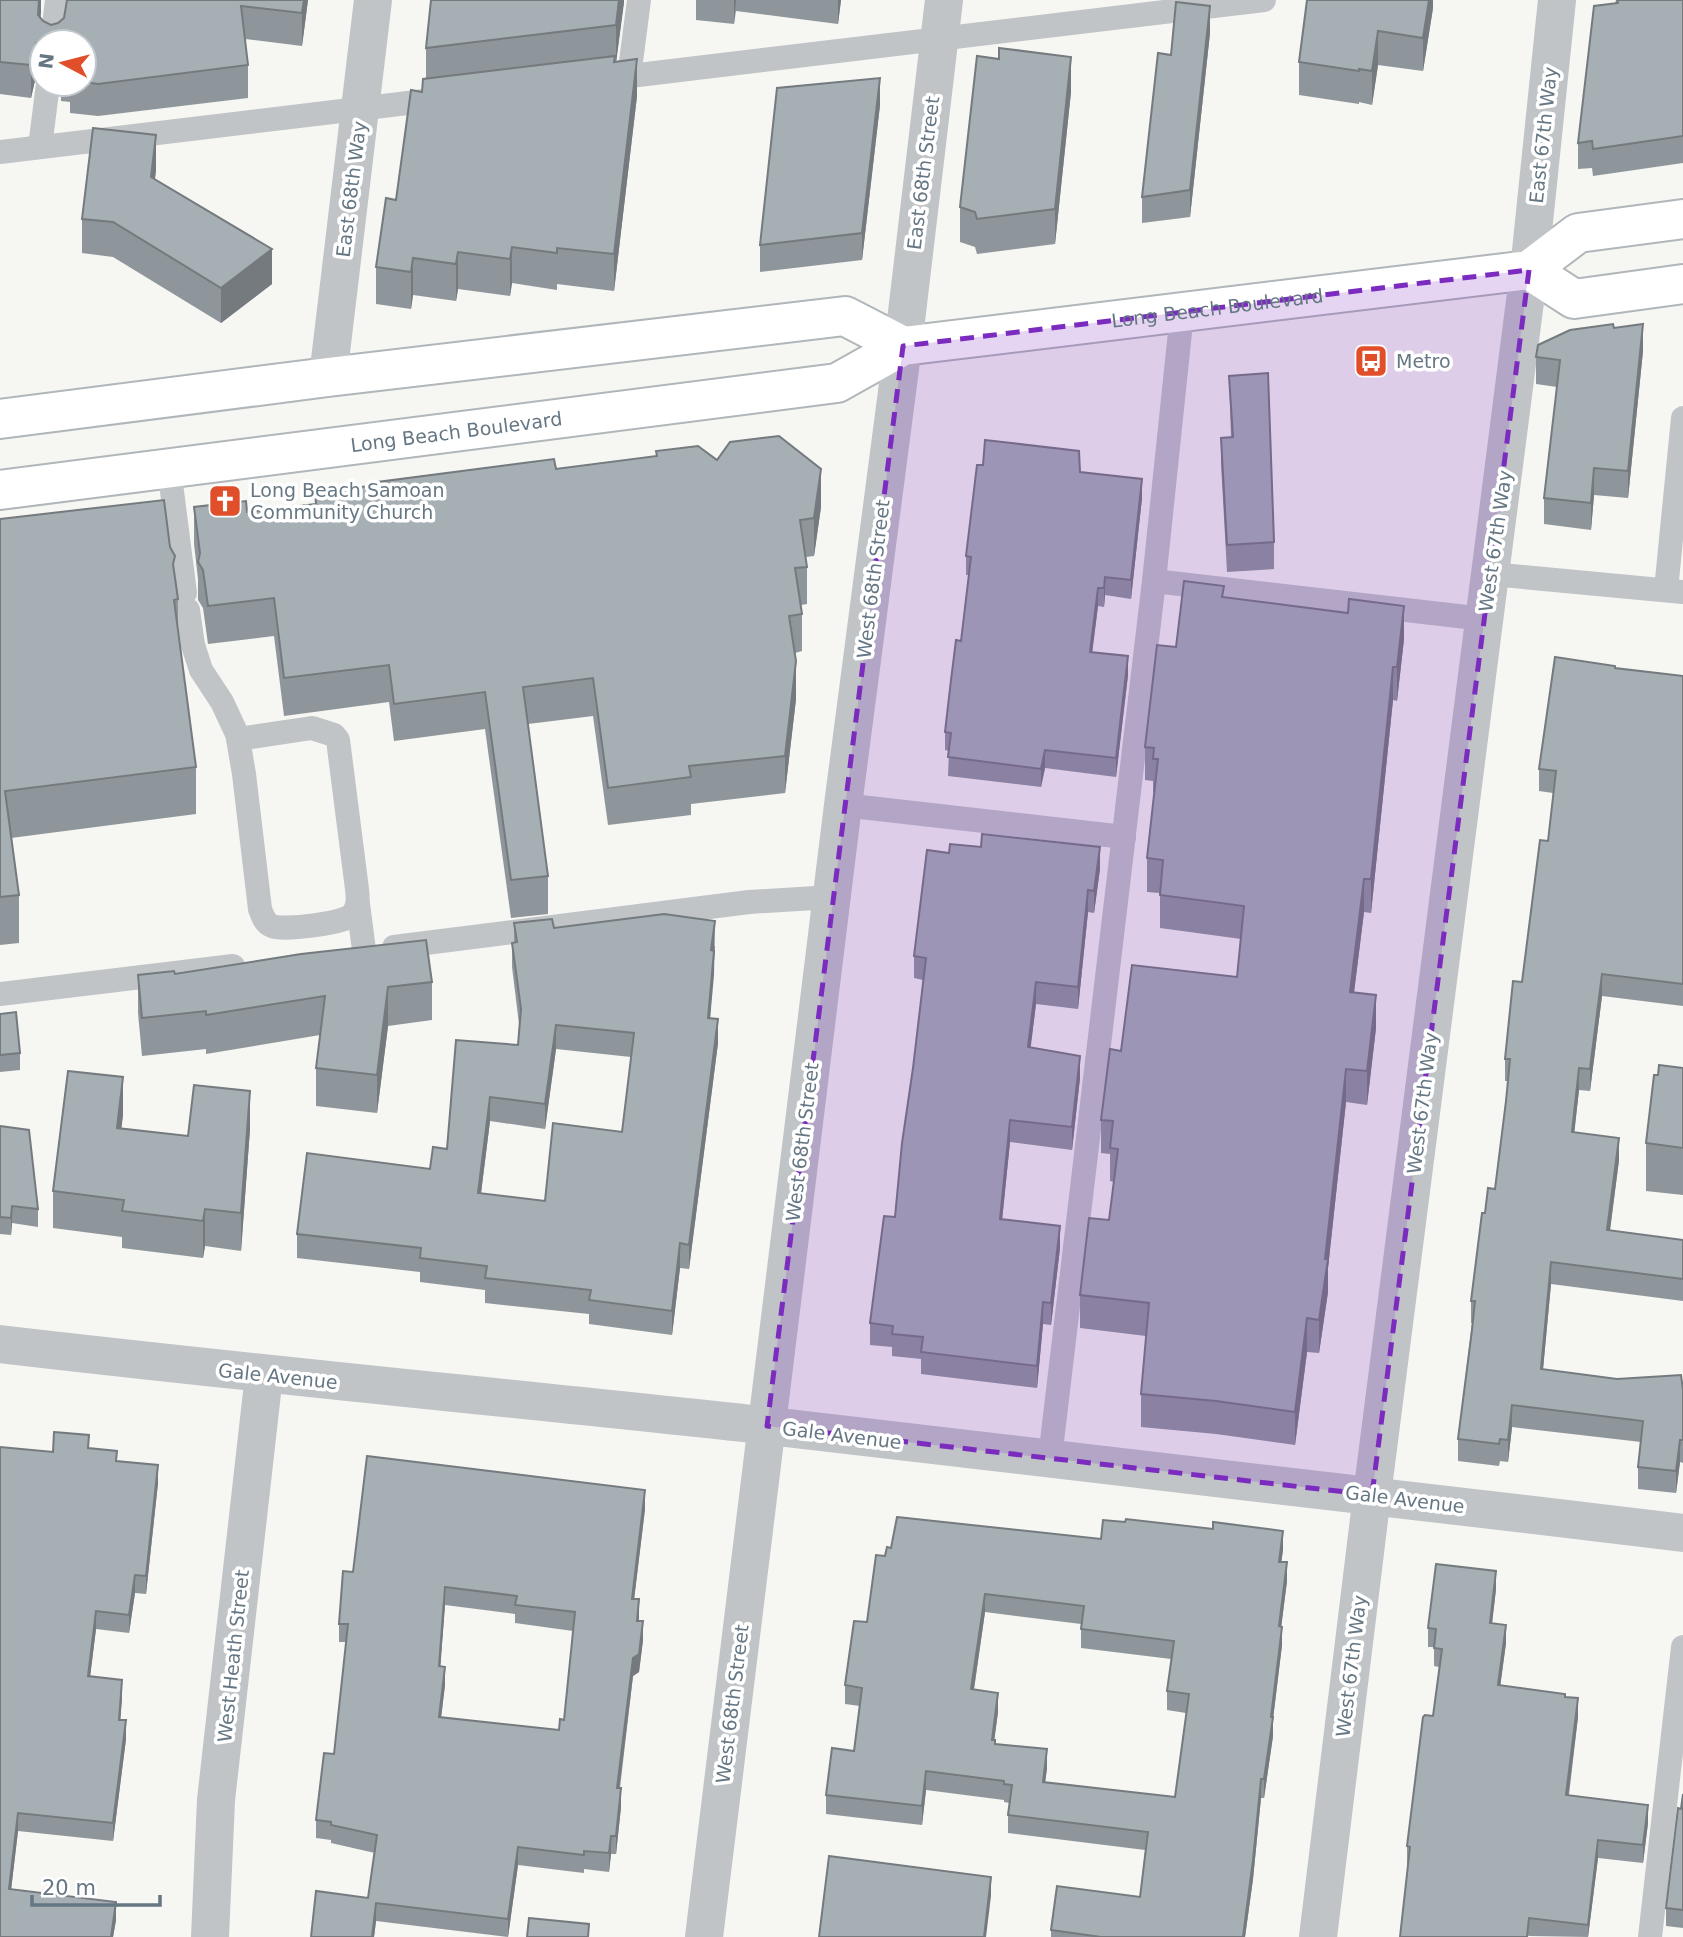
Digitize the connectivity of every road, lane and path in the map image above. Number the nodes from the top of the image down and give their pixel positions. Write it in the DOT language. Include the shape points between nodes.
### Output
graph roads {
  1 [pos="57,0"];
  2 [pos="373,0"];
  3 [pos="639,0"];
  4 [pos="944,0"];
  5 [pos="1264,0"];
  6 [pos="1557,0"];
  7 [pos="1225,2"];
  8 [pos="54,28"];
  9 [pos="939,39"];
  10 [pos="629,77"];
  11 [pos="589,81"];
  12 [pos="468,96"];
  13 [pos="46,98"];
  14 [pos="361,108"];
  15 [pos="40,147"];
  16 [pos="0,152"];
  17 [pos="1683,219"];
  18 [pos="1529,270"];
  19 [pos="1683,284"];
  20 [pos="1182,313"];
  21 [pos="903,346"];
  22 [pos="328,377"];
  23 [pos="1683,418"];
  24 [pos="0,419"];
  25 [pos="169,468"];
  26 [pos="0,489"];
  27 [pos="1491,573"];
  28 [pos="1154,581"];
  29 [pos="1675,591"];
  30 [pos="1484,619"];
  31 [pos="238,739"];
  32 [pos="843,805"];
  33 [pos="1124,837"];
  34 [pos="832,897"];
  35 [pos="358,904"];
  36 [pos="364,950"];
  37 [pos="337,954"];
  38 [pos="256,963"];
  39 [pos="0,994"];
  40 [pos="0,1344"];
  41 [pos="264,1375"];
  42 [pos="767,1426"];
  43 [pos="1050,1458"];
  44 [pos="1372,1495"];
  45 [pos="1683,1533"];
  46 [pos="1683,1647"];
  47 [pos="210,1937"];
  48 [pos="704,1937"];
  49 [pos="1318,1937"];
  50 [pos="1650,1937"];
  1 -- 8 [label="lane"];
  2 -- 14 [label="street, East 68th Way"];
  3 -- 10 [label="lane"];
  4 -- 9 [label="street, East 68th Street"];
  5 -- 7 [label="lane"];
  6 -- 18 [label="street, East 67th Way"];
  7 -- 9 [label="lane"];
  9 -- 10 [label="lane"];
  9 -- 21 [label="street, East 68th Street"];
  10 -- 11 [label="lane"];
  12 -- 14 [label="lane"];
  13 -- 15 [label="lane"];
  14 -- 15 [label="lane"];
  14 -- 22 [label="street, East 68th Way"];
  15 -- 16 [label="lane"];
  17 -- 18 [label="main road, Long Beach Boulevard" via="1578,233"];
  18 -- 19 [label="main road" via="1574,299"];
  18 -- 20 [label="main road, Long Beach Boulevard"];
  18 -- 27 [label="street, West 67th Way"];
  20 -- 21 [label="main road, Long Beach Boulevard"];
  20 -- 28 [label="lane"];
  21 -- 22 [label="main road" via="845,316"];
  21 -- 25 [label="main road, Long Beach Boulevard" via="837,383"];
  21 -- 32 [label="street, West 68th Street"];
  22 -- 24 [label="main road"];
  23 -- 29 [label="lane"];
  25 -- 26 [label="main road, Long Beach Boulevard"];
  25 -- 31 [label="lane" via="193,645 201,670"];
  27 -- 29 [label="lane"];
  27 -- 30 [label="street, West 67th Way"];
  28 -- 30 [label="lane"];
  28 -- 33 [label="lane"];
  30 -- 44 [label="street, West 67th Way"];
  31 -- 35 [label="lane" via="312,728 334,734"];
  31 -- 35 [label="lane" via="264,921 273,927 341,921 352,916"];
  32 -- 33 [label="lane"];
  32 -- 34 [label="street, West 68th Street"];
  33 -- 43 [label="lane"];
  34 -- 36 [label="lane" via="750,902"];
  34 -- 42 [label="street, West 68th Street"];
  35 -- 36 [label="lane"];
  36 -- 37 [label="lane"];
  38 -- 39 [label="lane"];
  40 -- 41 [label="street, Gale Avenue"];
  41 -- 42 [label="street, Gale Avenue"];
  41 -- 47 [label="street, West Heath Street" via="216,1800"];
  42 -- 43 [label="street, Gale Avenue"];
  42 -- 48 [label="street, West 68th Street"];
  43 -- 44 [label="street, Gale Avenue"];
  44 -- 45 [label="street, Gale Avenue"];
  44 -- 49 [label="street, West 67th Way"];
  46 -- 50 [label="lane"];
}
